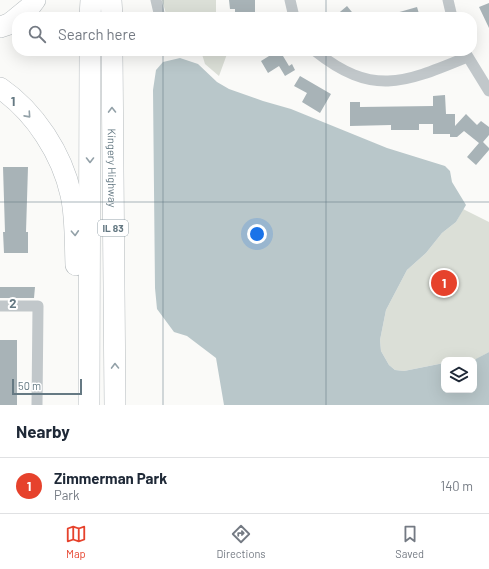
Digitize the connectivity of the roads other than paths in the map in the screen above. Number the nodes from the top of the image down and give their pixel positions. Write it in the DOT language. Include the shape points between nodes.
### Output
graph roads {
  1 [pos="35,0"];
  2 [pos="91,0"];
  3 [pos="112,0"];
  4 [pos="156,0"];
  5 [pos="290,0"];
  6 [pos="448,0"];
  7 [pos="24,12"];
  8 [pos="90,12"];
  9 [pos="112,12"];
  10 [pos="159,12"];
  11 [pos="293,12"];
  12 [pos="451,12"];
  13 [pos="12,21"];
  14 [pos="0,27"];
  15 [pos="90,56"];
  16 [pos="112,56"];
  17 [pos="321,56"];
  18 [pos="462,56"];
  19 [pos="467,56"];
  20 [pos="0,88"];
  21 [pos="489,91"];
  22 [pos="0,306"];
  23 [pos="37,405"];
  24 [pos="84,405"];
  25 [pos="89,405"];
  26 [pos="115,405"];
  1 -- 7 [label="highway"];
  2 -- 8 [label="highway"];
  3 -- 9 [label="highway"];
  4 -- 10 [label="street"];
  5 -- 11 [label="street"];
  6 -- 12 [label="street"];
  13 -- 14 [label="highway"];
  15 -- 25 [label="highway, Kingery Highway / IL 83, one-way"];
  26 -- 16 [label="highway, Kingery Highway / IL 83, one-way"];
  17 -- 18 [label="street" via="352,75 383,82 412,78"];
  19 -- 21 [label="street"];
  20 -- 24 [label="highway, one-way" via="27,113 46,136 61,166 71,195"];
  22 -- 23 [label="street" via="38,306"];
}
